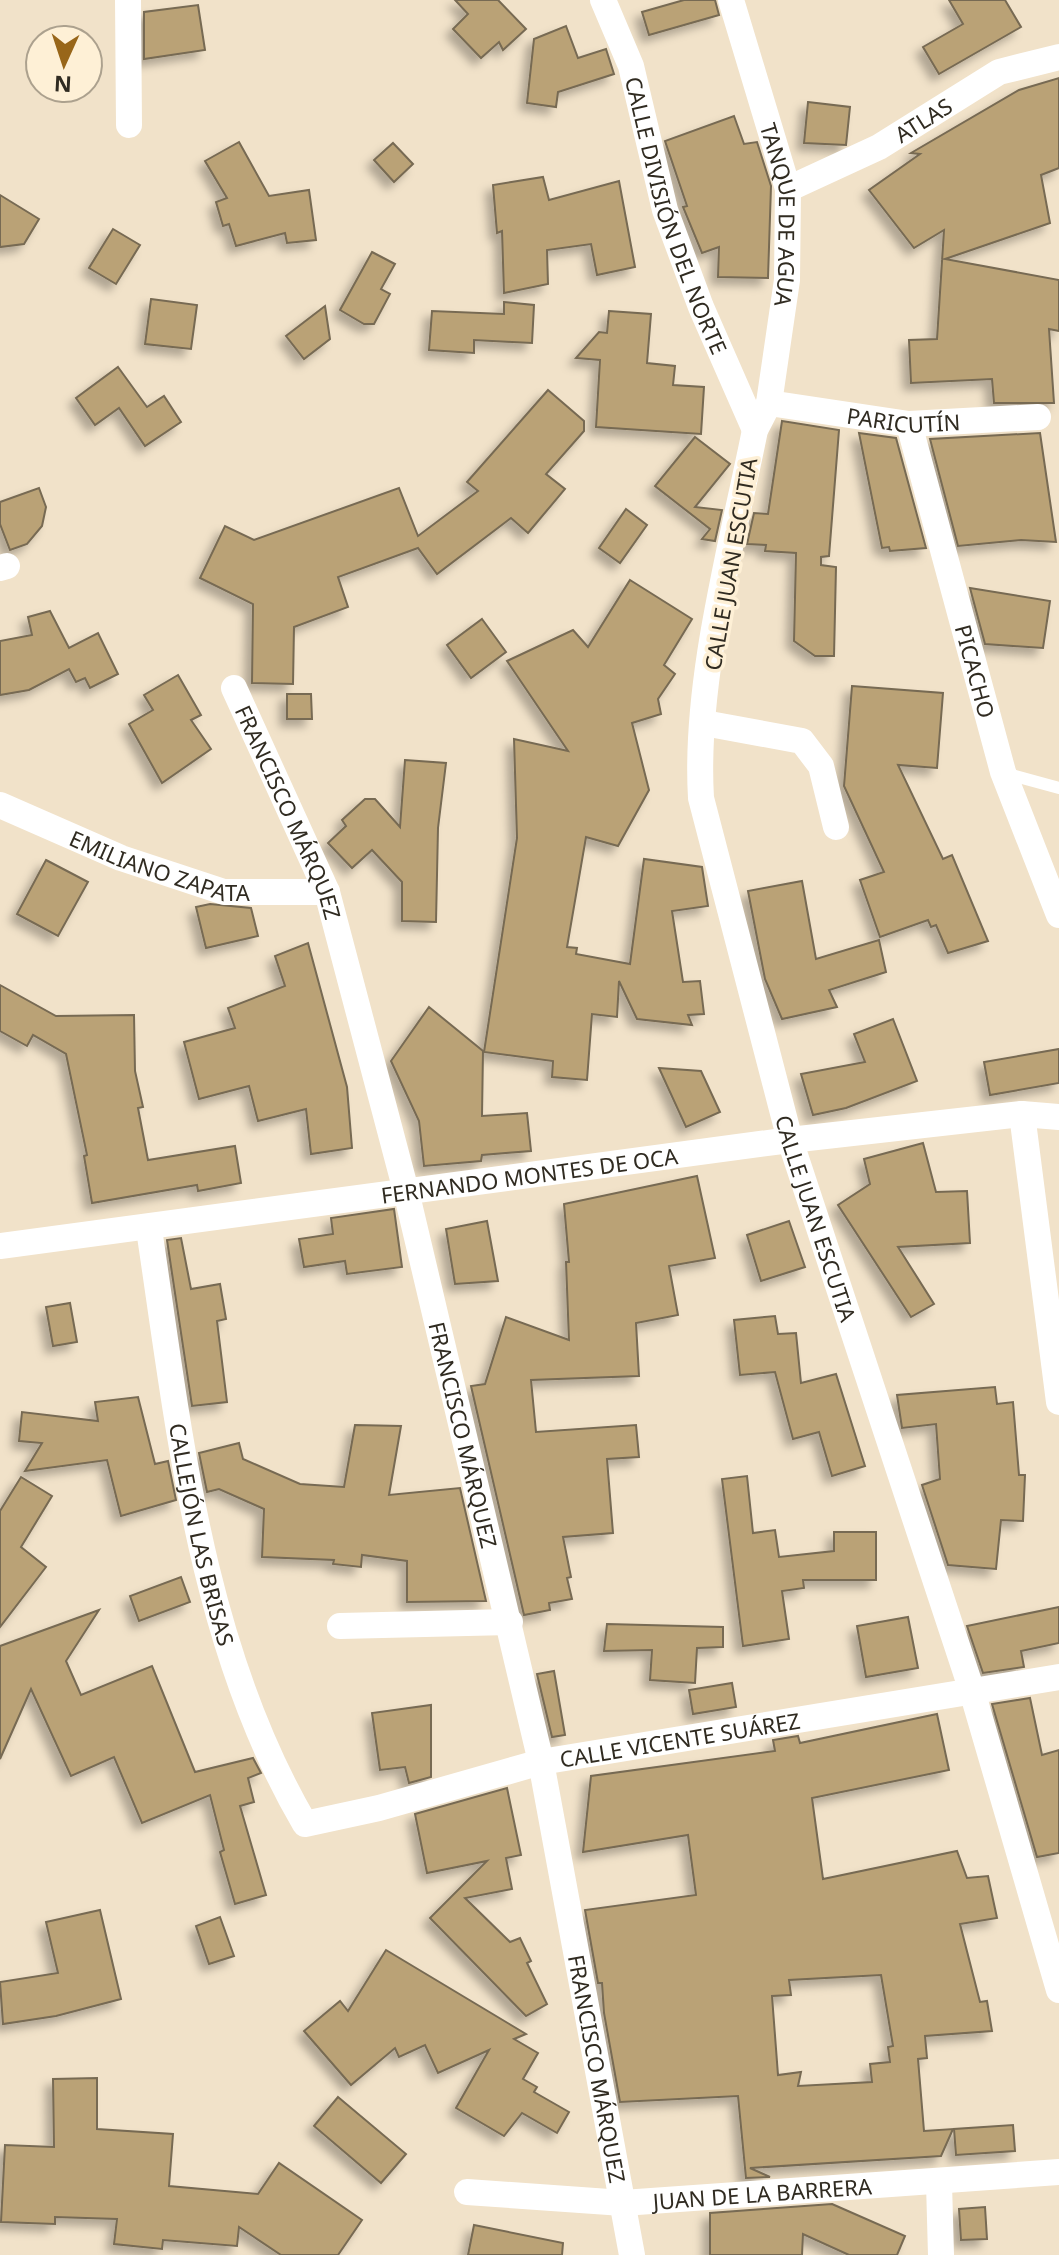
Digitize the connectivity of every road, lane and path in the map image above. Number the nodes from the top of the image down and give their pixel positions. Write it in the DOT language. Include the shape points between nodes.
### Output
graph roads {
  1 [pos="128,0"];
  2 [pos="603,0"];
  3 [pos="731,0"];
  4 [pos="1059,57"];
  5 [pos="129,125"];
  6 [pos="788,189"];
  7 [pos="769,403"];
  8 [pos="1038,417"];
  9 [pos="909,424"];
  10 [pos="755,430"];
  11 [pos="234,688"];
  12 [pos="704,723"];
  13 [pos="1003,772"];
  14 [pos="1059,788"];
  15 [pos="0,805"];
  16 [pos="836,827"];
  17 [pos="327,892"];
  18 [pos="1059,915"];
  19 [pos="1022,1114"];
  20 [pos="1059,1117"];
  21 [pos="790,1140"];
  22 [pos="406,1191"];
  23 [pos="149,1229"];
  24 [pos="0,1246"];
  25 [pos="1059,1402"];
  26 [pos="510,1622"];
  27 [pos="340,1626"];
  28 [pos="1059,1677"];
  29 [pos="972,1691"];
  30 [pos="541,1762"];
  31 [pos="305,1824"];
  32 [pos="1059,1990"];
  33 [pos="1059,2172"];
  34 [pos="939,2183"];
  35 [pos="467,2192"];
  36 [pos="623,2203"];
  37 [pos="632,2255"];
  38 [pos="941,2255"];
  1 -- 5 [label="street"];
  2 -- 10 [label="street, CALLE DIVISIÓN DEL NORTE" via="631,66 665,210"];
  3 -- 6 [label="street, TANQUE DE AGUA"];
  4 -- 6 [label="street, ATLAS" via="999,72 879,147"];
  6 -- 7 [label="street, TANQUE DE AGUA" via="787,280"];
  7 -- 9 [label="street, PARICUTÍN"];
  7 -- 10 [label="street, TANQUE DE AGUA"];
  8 -- 9 [label="street, PARICUTÍN"];
  9 -- 13 [label="street, PICACHO"];
  10 -- 12 [label="street, CALLE JUAN ESCUTIA" via="714,635"];
  11 -- 17 [label="street, FRANCISCO MÁRQUEZ"];
  12 -- 16 [label="street" via="802,741 821,766"];
  12 -- 21 [label="street, CALLE JUAN ESCUTIA" via="701,798"];
  13 -- 14 [label="lane"];
  13 -- 18 [label="street, PICACHO"];
  15 -- 17 [label="street, EMILIANO ZAPATA" via="121,858 224,892"];
  17 -- 22 [label="street, FRANCISCO MÁRQUEZ"];
  19 -- 20 [label="street, FERNANDO MONTES DE OCA"];
  19 -- 21 [label="street, FERNANDO MONTES DE OCA"];
  19 -- 25 [label="street"];
  21 -- 22 [label="street, FERNANDO MONTES DE OCA"];
  21 -- 29 [label="street, CALLE JUAN ESCUTIA"];
  22 -- 23 [label="street, FERNANDO MONTES DE OCA"];
  22 -- 26 [label="street, FRANCISCO MÁRQUEZ"];
  23 -- 24 [label="street, FERNANDO MONTES DE OCA"];
  23 -- 31 [label="street, CALLEJÓN LAS BRISAS" via="181,1443 215,1601 275,1773"];
  26 -- 27 [label="street"];
  26 -- 30 [label="street, FRANCISCO MÁRQUEZ"];
  28 -- 29 [label="street, CALLE VICENTE SUÁREZ"];
  29 -- 30 [label="street, CALLE VICENTE SUÁREZ"];
  29 -- 32 [label="street, CALLE JUAN ESCUTIA"];
  30 -- 31 [label="street, CALLE VICENTE SUÁREZ"];
  30 -- 36 [label="street, FRANCISCO MÁRQUEZ"];
  33 -- 34 [label="street, JUAN DE LA BARRERA"];
  34 -- 36 [label="street, JUAN DE LA BARRERA"];
  34 -- 38 [label="street"];
  35 -- 36 [label="street, JUAN DE LA BARRERA"];
  36 -- 37 [label="street, FRANCISCO MÁRQUEZ"];
}
